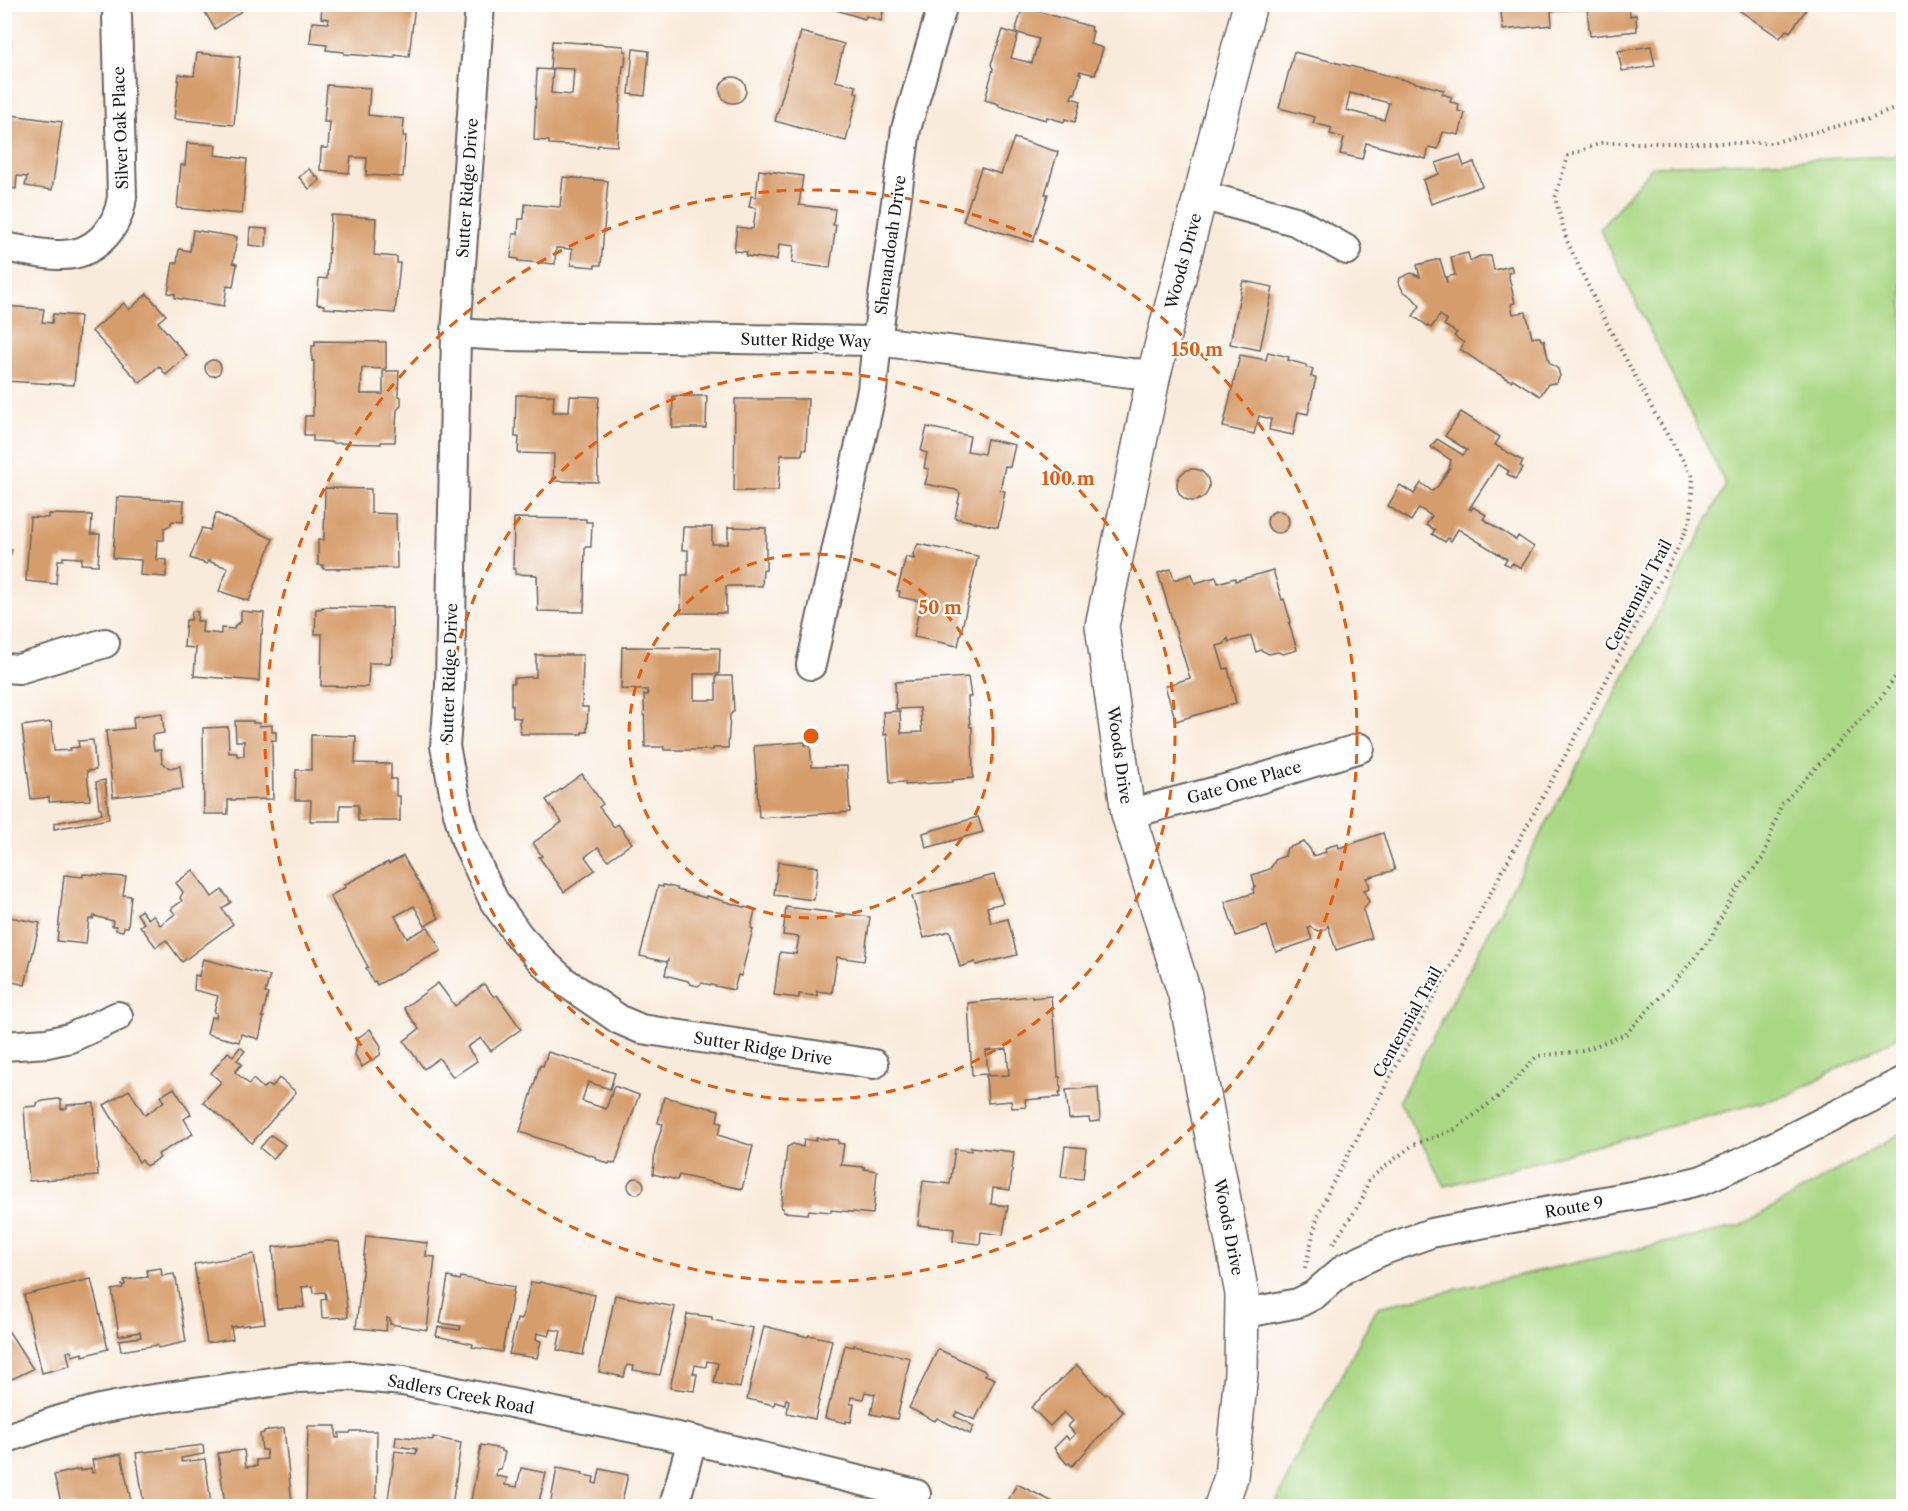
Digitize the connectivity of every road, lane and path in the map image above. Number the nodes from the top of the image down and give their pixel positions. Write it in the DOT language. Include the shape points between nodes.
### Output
graph roads {
  1 [pos="480,4"];
  2 [pos="943,4"];
  3 [pos="1250,4"];
  4 [pos="117,16"];
  5 [pos="1904,106"];
  6 [pos="1201,195"];
  7 [pos="4,247"];
  8 [pos="1347,250"];
  9 [pos="456,333"];
  10 [pos="877,341"];
  11 [pos="1154,374"];
  12 [pos="105,643"];
  13 [pos="1904,664"];
  14 [pos="812,665"];
  15 [pos="4,668"];
  16 [pos="1360,748"];
  17 [pos="1128,814"];
  18 [pos="118,1016"];
  19 [pos="4,1046"];
  20 [pos="874,1065"];
  21 [pos="1904,1081"];
  22 [pos="1332,1246"];
  23 [pos="1304,1270"];
  24 [pos="1241,1314"];
  25 [pos="4,1439"];
  26 [pos="692,1440"];
  27 [pos="916,1494"];
  28 [pos="674,1506"];
  29 [pos="1221,1506"];
  1 -- 9 [label="street, Sutter Ridge Drive"];
  2 -- 10 [label="street, Shenandoah Drive" via="906,129"];
  3 -- 6 [label="street, Woods Drive"];
  4 -- 7 [label="street, Silver Oak Place" via="122,197 116,220 93,246 71,254"];
  5 -- 23 [label="path, Centennial Trail" via="1771,143 1601,142 1568,156 1555,198 1567,241 1626,360 1693,476 1691,519 1330,1188 1317,1218"];
  6 -- 8 [label="street" via="1295,221"];
  6 -- 11 [label="street, Woods Drive"];
  9 -- 10 [label="street, Sutter Ridge Way"];
  9 -- 20 [label="street, Sutter Ridge Drive" via="450,687 445,746 466,841 494,901 543,962 620,1020 642,1029"];
  10 -- 11 [label="street, Sutter Ridge Way"];
  10 -- 14 [label="street, Shenandoah Drive" via="873,390"];
  11 -- 17 [label="street, Woods Drive" via="1102,626"];
  12 -- 15 [label="street" via="19,669"];
  13 -- 22 [label="path" via="1884,694 1781,805 1763,858 1733,894 1711,938 1626,1034 1582,1051 1537,1056 1503,1093 1456,1128 1413,1145 1369,1179 1362,1200"];
  16 -- 17 [label="street, Gate One Place"];
  17 -- 24 [label="street, Woods Drive" via="1185,994 1242,1294"];
  18 -- 19 [label="street" via="70,1038"];
  21 -- 24 [label="street, Route 9" via="1702,1180 1431,1233 1345,1268 1314,1295 1298,1303"];
  24 -- 29 [label="street, Woods Drive" via="1241,1373 1231,1477"];
  25 -- 26 [label="street, Sadlers Creek Road" via="100,1409 146,1400 299,1378 351,1376 403,1381"];
  26 -- 27 [label="street, Sadlers Creek Road"];
  26 -- 28 [label="street"];
}
